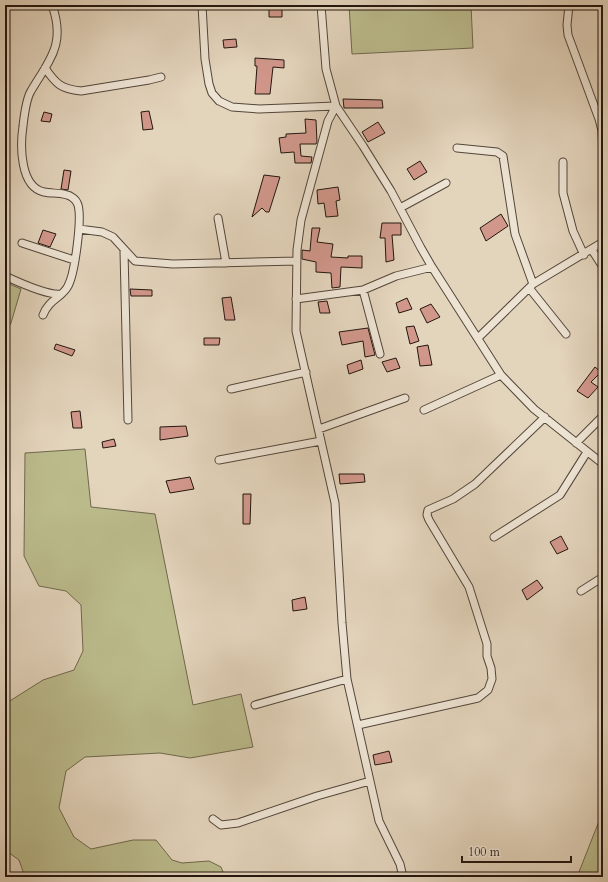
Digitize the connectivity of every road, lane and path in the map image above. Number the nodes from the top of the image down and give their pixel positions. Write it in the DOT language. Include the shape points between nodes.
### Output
graph roads {
  1 [pos="52,5"];
  2 [pos="202,5"];
  3 [pos="321,5"];
  4 [pos="569,5"];
  5 [pos="45,68"];
  6 [pos="161,77"];
  7 [pos="336,106"];
  8 [pos="457,148"];
  9 [pos="603,155"];
  10 [pos="563,162"];
  11 [pos="446,183"];
  12 [pos="400,208"];
  13 [pos="218,218"];
  14 [pos="79,229"];
  15 [pos="22,242"];
  16 [pos="603,242"];
  17 [pos="592,250"];
  18 [pos="124,251"];
  19 [pos="584,255"];
  20 [pos="74,260"];
  21 [pos="297,261"];
  22 [pos="226,263"];
  23 [pos="432,267"];
  24 [pos="603,267"];
  25 [pos="5,276"];
  26 [pos="531,287"];
  27 [pos="363,290"];
  28 [pos="61,294"];
  29 [pos="296,299"];
  30 [pos="43,315"];
  31 [pos="566,334"];
  32 [pos="478,338"];
  33 [pos="380,354"];
  34 [pos="306,372"];
  35 [pos="501,375"];
  36 [pos="230,389"];
  37 [pos="405,398"];
  38 [pos="424,410"];
  39 [pos="603,416"];
  40 [pos="545,417"];
  41 [pos="128,420"];
  42 [pos="319,430"];
  43 [pos="321,441"];
  44 [pos="576,442"];
  45 [pos="587,452"];
  46 [pos="219,460"];
  47 [pos="603,464"];
  48 [pos="494,537"];
  49 [pos="603,577"];
  50 [pos="581,591"];
  51 [pos="347,678"];
  52 [pos="255,705"];
  53 [pos="358,725"];
  54 [pos="370,781"];
  55 [pos="213,819"];
  56 [pos="403,877"];
  1 -- 5 [label="street" via="58,30 56,48"];
  2 -- 7 [label="street" via="209,84 219,101 232,107 259,109"];
  3 -- 7 [label="street" via="326,69"];
  4 -- 9 [label="street" via="568,35 599,119"];
  5 -- 6 [label="street" via="60,87 81,91"];
  5 -- 14 [label="street" via="28,99 21,146 23,166 30,184 36,190 63,194 76,201 79,206"];
  7 -- 12 [label="street"];
  7 -- 21 [label="street" via="328,121 301,220"];
  8 -- 26 [label="street" via="497,152 503,156 515,234"];
  10 -- 19 [label="street" via="564,193 573,231"];
  11 -- 12 [label="street"];
  12 -- 23 [label="street"];
  13 -- 22 [label="street"];
  14 -- 18 [label="street" via="102,232 112,237"];
  14 -- 20 [label="street"];
  15 -- 20 [label="street"];
  16 -- 17 [label="street"];
  17 -- 19 [label="street"];
  17 -- 24 [label="street"];
  18 -- 22 [label="street" via="134,261 173,264"];
  18 -- 41 [label="street"];
  19 -- 26 [label="street"];
  20 -- 28 [label="street" via="68,286"];
  21 -- 22 [label="street"];
  21 -- 29 [label="street"];
  23 -- 27 [label="street" via="396,276"];
  23 -- 32 [label="street"];
  25 -- 28 [label="street" via="55,295"];
  26 -- 31 [label="street"];
  26 -- 32 [label="street"];
  27 -- 29 [label="street"];
  27 -- 33 [label="street"];
  28 -- 30 [label="street" via="46,307"];
  29 -- 34 [label="street" via="296,331"];
  32 -- 35 [label="street"];
  34 -- 36 [label="street"];
  34 -- 42 [label="street"];
  35 -- 38 [label="street"];
  35 -- 40 [label="street"];
  37 -- 42 [label="street"];
  39 -- 44 [label="street"];
  40 -- 44 [label="street"];
  40 -- 53 [label="street" via="475,484 428,510 429,520 473,597 491,668 492,679 488,690 478,698"];
  42 -- 43 [label="street"];
  43 -- 46 [label="street"];
  43 -- 51 [label="street" via="335,503"];
  44 -- 45 [label="street"];
  45 -- 47 [label="street"];
  45 -- 48 [label="street" via="560,495"];
  49 -- 50 [label="street"];
  51 -- 52 [label="street"];
  51 -- 53 [label="street"];
  53 -- 54 [label="street"];
  54 -- 55 [label="street" via="238,823 221,825"];
  54 -- 56 [label="street" via="379,820 400,864"];
}
